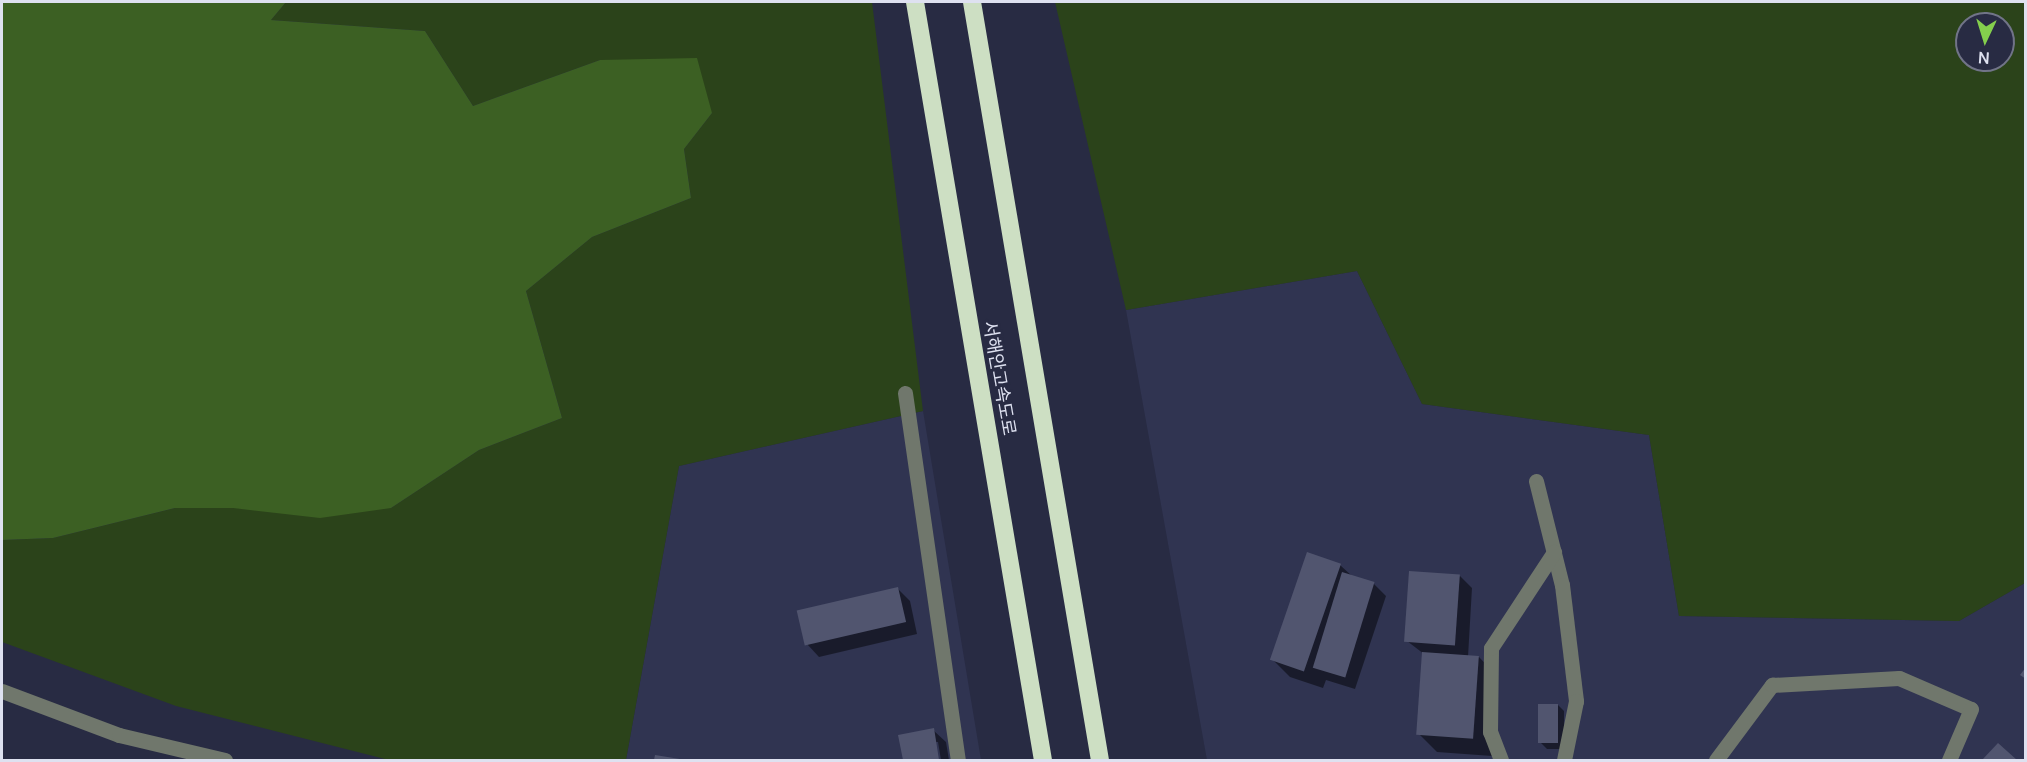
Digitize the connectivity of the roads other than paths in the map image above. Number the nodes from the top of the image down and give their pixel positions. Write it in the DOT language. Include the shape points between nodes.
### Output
graph roads {
  1 [pos="915,2"];
  2 [pos="972,2"];
  3 [pos="905,393"];
  4 [pos="1536,481"];
  5 [pos="1554,552"];
  6 [pos="2,691"];
  7 [pos="225,760"];
  8 [pos="958,760"];
  9 [pos="1043,760"];
  10 [pos="1100,760"];
  11 [pos="1501,760"];
  12 [pos="1564,760"];
  13 [pos="1716,760"];
  14 [pos="1949,760"];
  1 -- 9 [label="highway, 서해안고속도로"];
  2 -- 10 [label="highway, 서해안고속도로"];
  3 -- 8 [label="street"];
  4 -- 5 [label="street"];
  5 -- 11 [label="street" via="1491,648 1490,732"];
  5 -- 12 [label="street" via="1562,585 1576,700"];
  6 -- 7 [label="street" via="119,735"];
  13 -- 14 [label="street" via="1772,685 1899,678 1971,709"];
}
